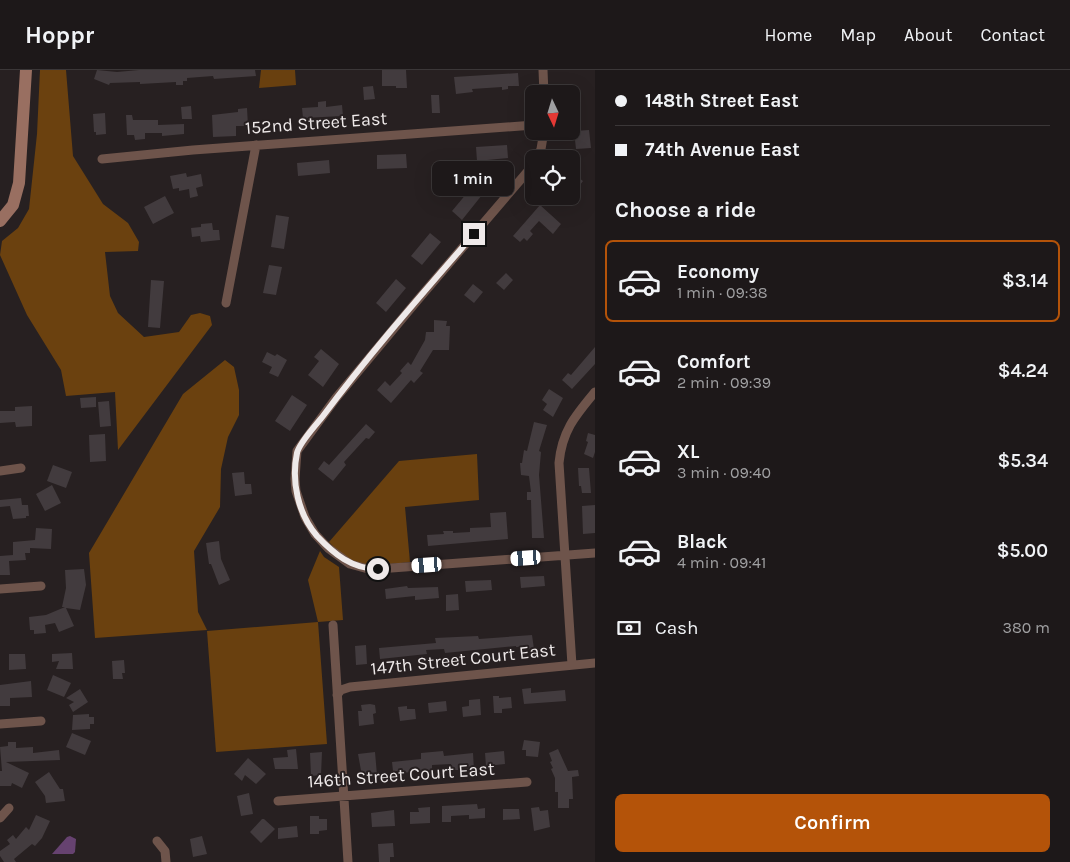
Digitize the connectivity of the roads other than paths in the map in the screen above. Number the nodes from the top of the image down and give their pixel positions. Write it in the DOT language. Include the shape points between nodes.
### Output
graph roads {
  1 [pos="26,70"];
  2 [pos="543,70"];
  3 [pos="544,85"];
  4 [pos="525,126"];
  5 [pos="256,145"];
  6 [pos="102,159"];
  7 [pos="525,175"];
  8 [pos="0,221"];
  9 [pos="226,303"];
  10 [pos="595,392"];
  11 [pos="21,468"];
  12 [pos="0,472"];
  13 [pos="565,553"];
  14 [pos="595,553"];
  15 [pos="41,586"];
  16 [pos="0,589"];
  17 [pos="333,624"];
  18 [pos="595,663"];
  19 [pos="572,665"];
  20 [pos="337,694"];
  21 [pos="41,721"];
  22 [pos="0,724"];
  23 [pos="527,782"];
  24 [pos="343,795"];
  25 [pos="278,801"];
  26 [pos="9,808"];
  27 [pos="0,818"];
  28 [pos="157,841"];
  29 [pos="166,862"];
  30 [pos="348,862"];
  1 -- 8 [label="street" via="22,154 16,197"];
  2 -- 3 [label="street"];
  4 -- 5 [label="street, 152nd Street East"];
  5 -- 6 [label="street, 152nd Street East"];
  5 -- 9 [label="street"];
  7 -- 13 [label="street" via="336,398 297,451 296,492 311,527 328,548 361,568"];
  10 -- 13 [label="street" via="568,426 560,449 559,485"];
  11 -- 12 [label="street"];
  13 -- 14 [label="street"];
  13 -- 19 [label="street"];
  15 -- 16 [label="street"];
  17 -- 20 [label="street"];
  18 -- 19 [label="street, 147th Street Court East"];
  19 -- 20 [label="street, 147th Street Court East" via="350,687"];
  20 -- 24 [label="street"];
  21 -- 22 [label="street"];
  23 -- 24 [label="street, 146th Street Court East"];
  24 -- 25 [label="street, 146th Street Court East"];
  24 -- 30 [label="street"];
  26 -- 27 [label="street"];
  28 -- 29 [label="street" via="165,851"];
}
